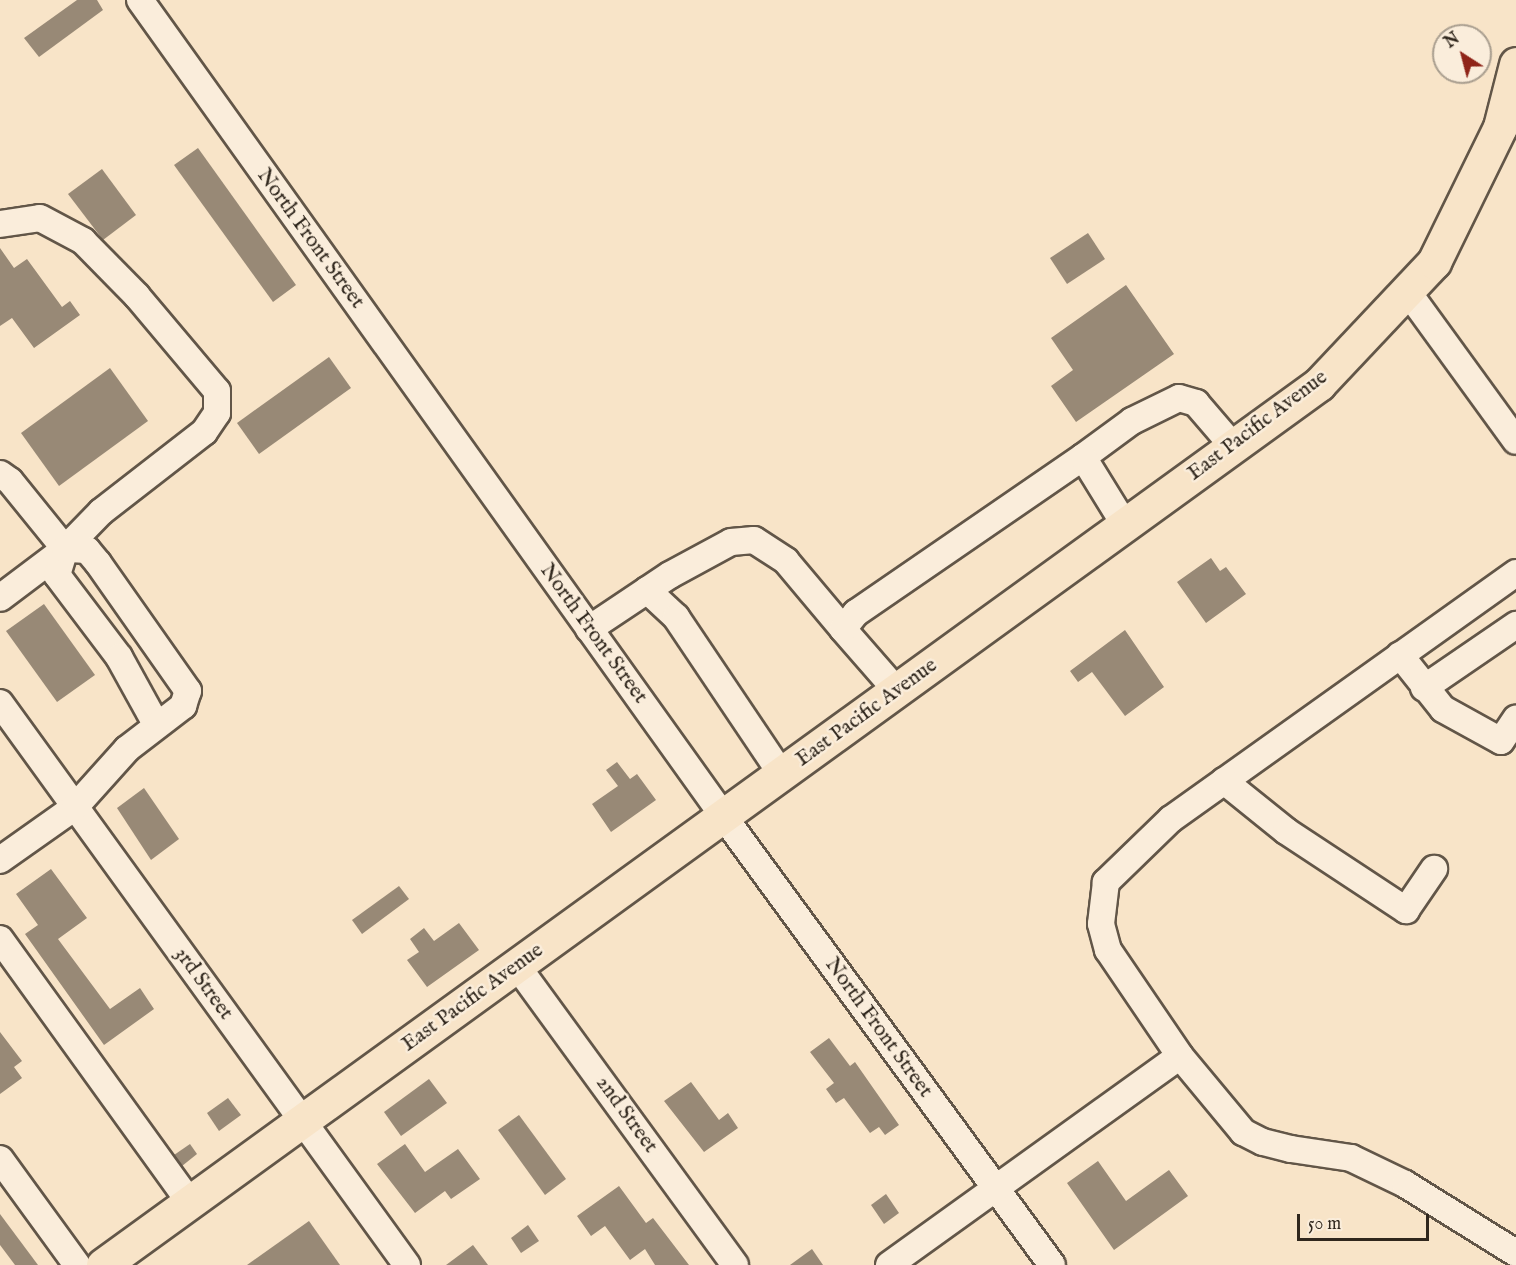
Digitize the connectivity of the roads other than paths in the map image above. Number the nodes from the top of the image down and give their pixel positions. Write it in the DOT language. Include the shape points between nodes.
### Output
graph roads {
  1 [pos="140,0"];
  2 [pos="1516,64"];
  3 [pos="1508,130"];
  4 [pos="0,224"];
  5 [pos="1407,291"];
  6 [pos="1516,441"];
  7 [pos="1233,446"];
  8 [pos="1083,458"];
  9 [pos="0,474"];
  10 [pos="1125,525"];
  11 [pos="65,549"];
  12 [pos="1516,573"];
  13 [pos="647,590"];
  14 [pos="0,598"];
  15 [pos="1516,625"];
  16 [pos="589,629"];
  17 [pos="843,629"];
  18 [pos="1400,655"];
  19 [pos="1424,688"];
  20 [pos="897,691"];
  21 [pos="0,703"];
  22 [pos="1516,719"];
  23 [pos="156,724"];
  24 [pos="782,775"];
  25 [pos="1224,781"];
  26 [pos="75,807"];
  27 [pos="724,817"];
  28 [pos="0,860"];
  29 [pos="1434,869"];
  30 [pos="0,939"];
  31 [pos="518,966"];
  32 [pos="1180,1056"];
  33 [pos="303,1121"];
  34 [pos="0,1159"];
  35 [pos="996,1188"];
  36 [pos="190,1202"];
  37 [pos="1516,1253"];
  38 [pos="77,1265"];
  39 [pos="103,1265"];
  40 [pos="407,1265"];
  41 [pos="735,1265"];
  42 [pos="888,1265"];
  43 [pos="1052,1265"];
  1 -- 16 [label="street, North Front Street"];
  2 -- 3 [label="main road, East Pacific Avenue"];
  3 -- 5 [label="main road, East Pacific Avenue" via="1434,262"];
  4 -- 11 [label="street" via="40,218 82,241 137,296 217,391 218,413 204,432 101,512"];
  5 -- 6 [label="street"];
  5 -- 7 [label="main road, East Pacific Avenue" via="1319,384"];
  7 -- 8 [label="street" via="1196,403 1179,398 1131,421"];
  7 -- 10 [label="main road, East Pacific Avenue"];
  8 -- 10 [label="street"];
  8 -- 17 [label="street" via="941,552 856,613"];
  9 -- 11 [label="street"];
  10 -- 20 [label="main road, East Pacific Avenue"];
  11 -- 14 [label="street"];
  11 -- 23 [label="street" via="57,575 119,657"];
  11 -- 23 [label="street" via="87,550 184,682 188,690 183,706"];
  12 -- 18 [label="street"];
  13 -- 16 [label="street"];
  13 -- 17 [label="street" via="730,542 754,540 786,561"];
  13 -- 24 [label="street" via="676,617"];
  15 -- 19 [label="street"];
  16 -- 27 [label="street, North Front Street"];
  17 -- 20 [label="street"];
  18 -- 19 [label="street"];
  18 -- 25 [label="street"];
  19 -- 22 [label="street" via="1443,709 1501,741"];
  20 -- 24 [label="main road, East Pacific Avenue"];
  21 -- 26 [label="street, 3rd Street"];
  23 -- 26 [label="street" via="127,749"];
  24 -- 27 [label="main road, East Pacific Avenue"];
  25 -- 29 [label="street" via="1286,831 1406,910"];
  25 -- 32 [label="street" via="1172,819 1106,882 1101,924 1108,950"];
  26 -- 28 [label="street"];
  26 -- 33 [label="street, 3rd Street"];
  27 -- 31 [label="main road, East Pacific Avenue"];
  27 -- 35 [label="street, North Front Street"];
  30 -- 36 [label="street"];
  31 -- 33 [label="main road, East Pacific Avenue"];
  31 -- 41 [label="street, 2nd Street"];
  32 -- 35 [label="street"];
  32 -- 37 [label="street" via="1243,1132 1291,1149 1351,1158 1405,1184"];
  33 -- 36 [label="main road, East Pacific Avenue"];
  33 -- 40 [label="street, 3rd Street"];
  34 -- 38 [label="street"];
  35 -- 42 [label="street"];
  35 -- 43 [label="street, North Front Street"];
  36 -- 39 [label="main road, East Pacific Avenue"];
}
